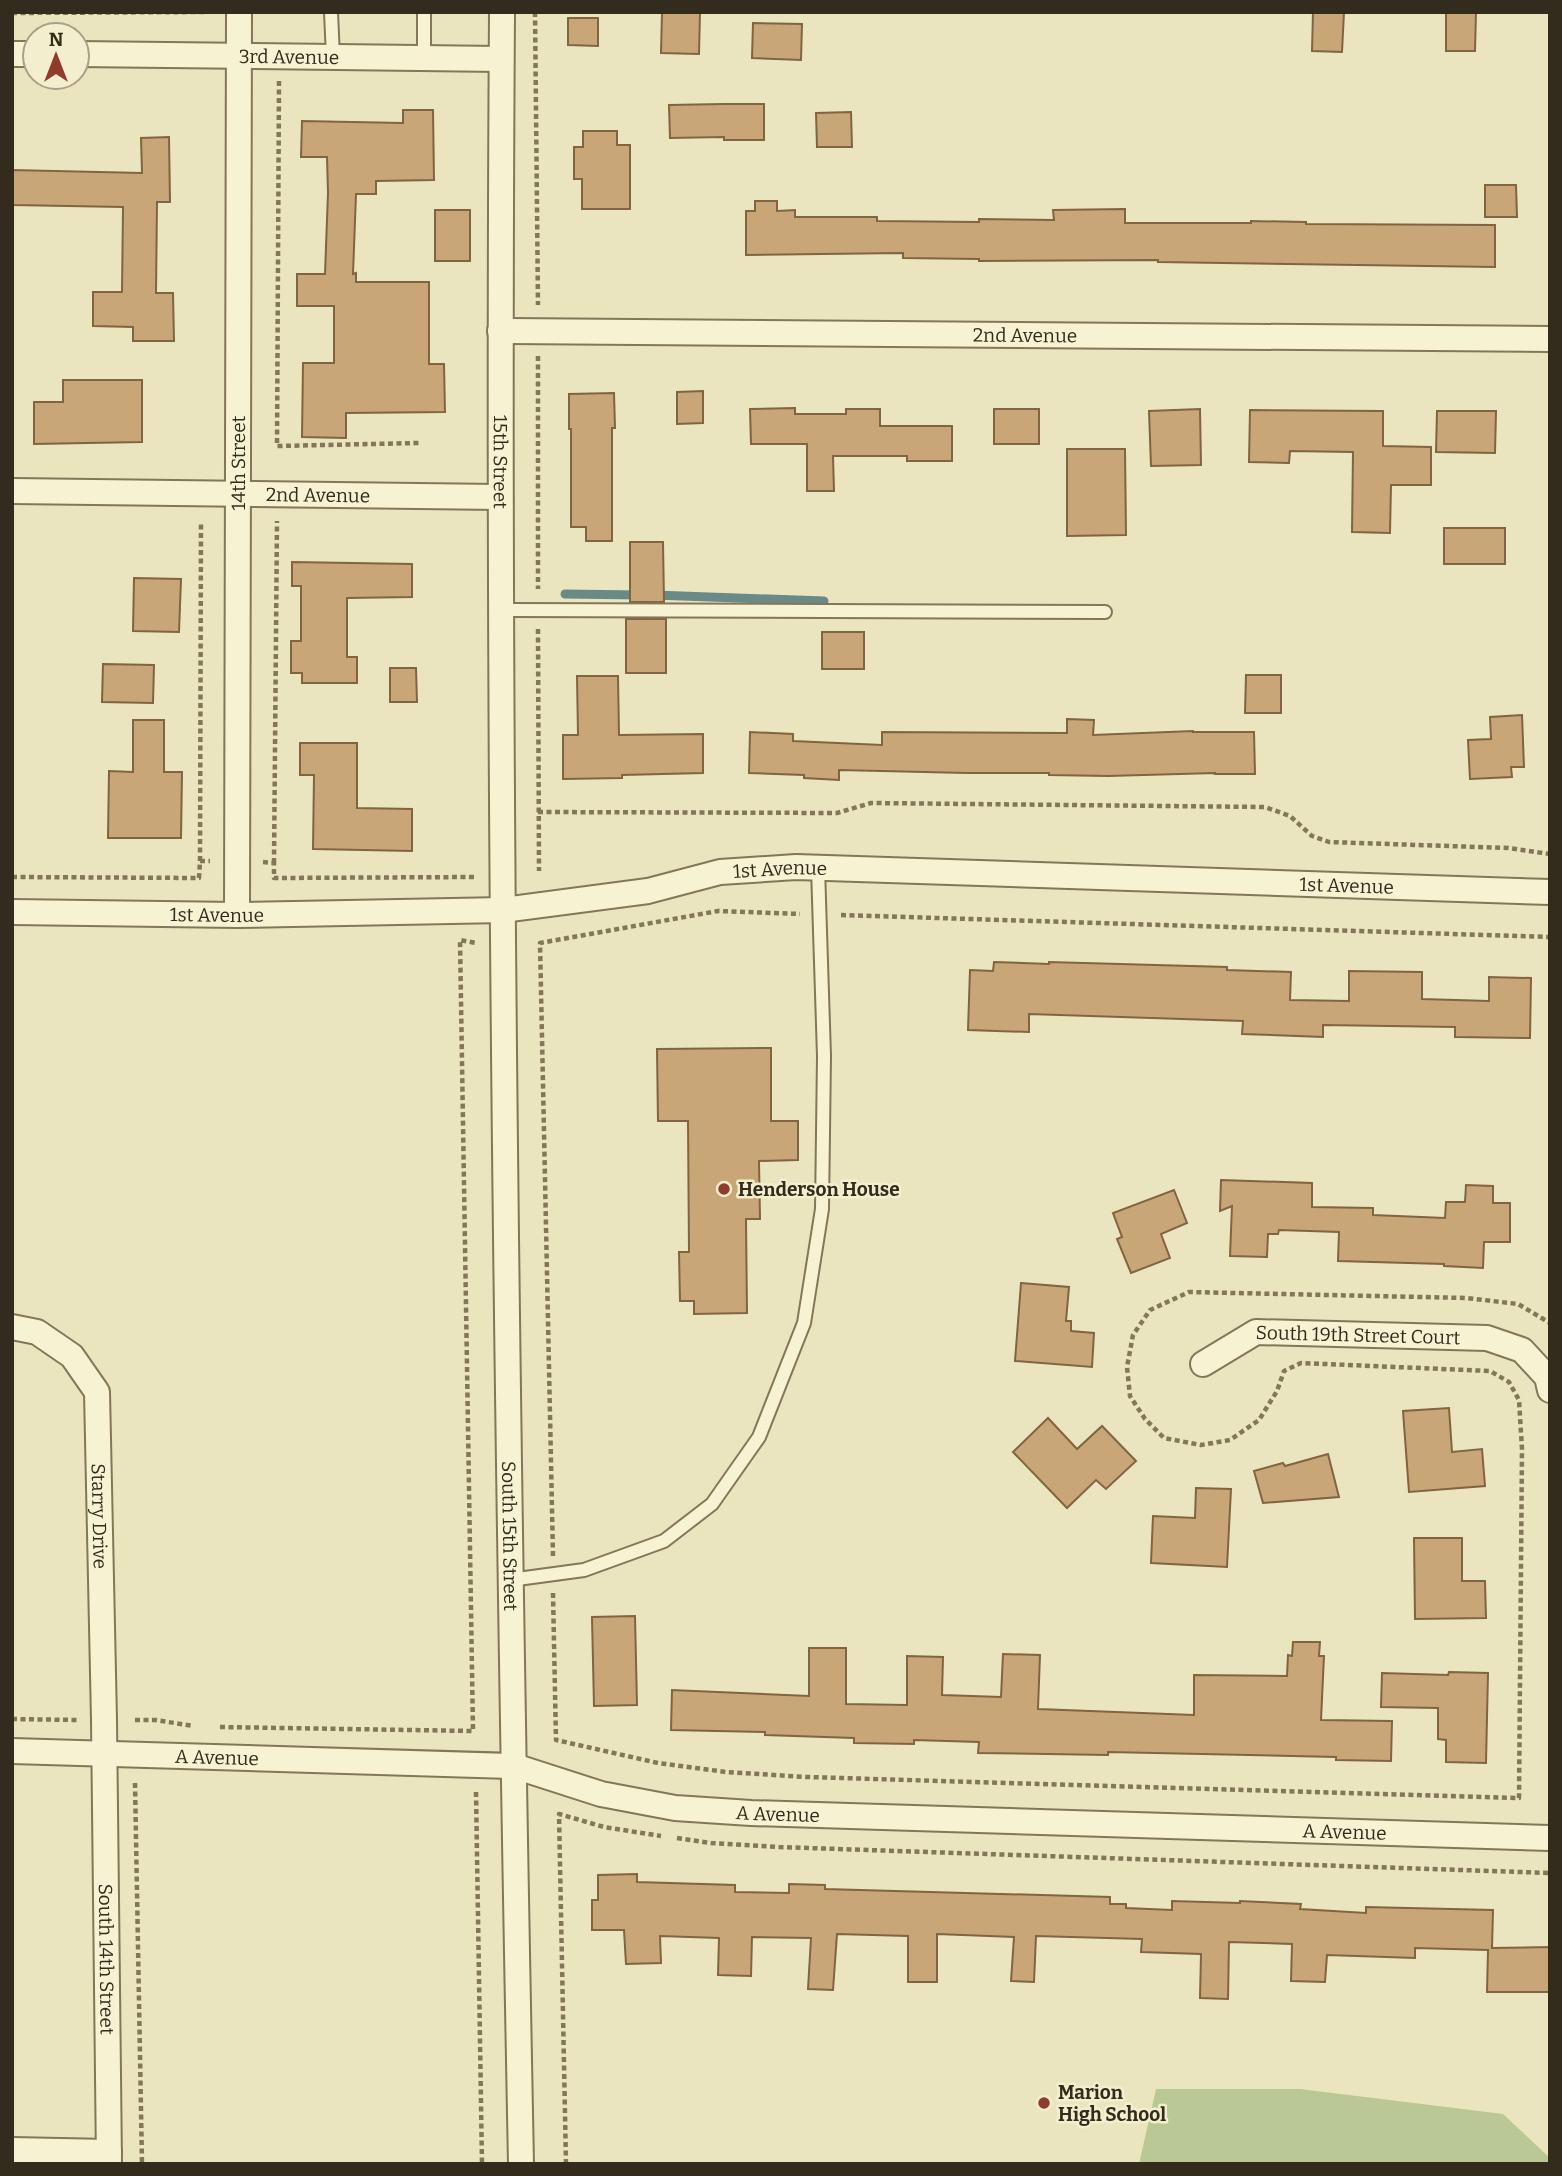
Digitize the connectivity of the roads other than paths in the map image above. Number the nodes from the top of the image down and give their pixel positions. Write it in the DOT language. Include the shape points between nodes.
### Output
graph roads {
  1 [pos="239,12"];
  2 [pos="331,12"];
  3 [pos="424,12"];
  4 [pos="502,12"];
  5 [pos="91,54"];
  6 [pos="239,55"];
  7 [pos="333,57"];
  8 [pos="424,58"];
  9 [pos="501,59"];
  10 [pos="500,331"];
  11 [pos="1550,339"];
  12 [pos="12,491"];
  13 [pos="237,494"];
  14 [pos="499,497"];
  15 [pos="500,610"];
  16 [pos="1105,612"];
  17 [pos="818,867"];
  18 [pos="1550,892"];
  19 [pos="504,910"];
  20 [pos="12,912"];
  21 [pos="237,915"];
  22 [pos="12,1327"];
  23 [pos="1203,1364"];
  24 [pos="1550,1390"];
  25 [pos="510,1580"];
  26 [pos="12,1751"];
  27 [pos="104,1753"];
  28 [pos="514,1766"];
  29 [pos="1550,1838"];
  30 [pos="12,2150"];
  31 [pos="109,2158"];
  32 [pos="521,2164"];
  1 -- 6 [label="street, 14th Street"];
  2 -- 7 [label="lane"];
  3 -- 8 [label="lane"];
  4 -- 9 [label="street, 15th Street"];
  5 -- 6 [label="street, 3rd Avenue"];
  6 -- 7 [label="street, 3rd Avenue"];
  6 -- 13 [label="street, 14th Street"];
  7 -- 8 [label="street, 3rd Avenue"];
  8 -- 9 [label="street, 3rd Avenue"];
  9 -- 10 [label="street, 15th Street"];
  10 -- 11 [label="street, 2nd Avenue"];
  10 -- 14 [label="street, 15th Street"];
  12 -- 13 [label="street, 2nd Avenue"];
  13 -- 14 [label="street, 2nd Avenue"];
  13 -- 21 [label="street, 14th Street"];
  14 -- 15 [label="street, 15th Street"];
  15 -- 16 [label="lane"];
  15 -- 19 [label="street, 15th Street"];
  17 -- 18 [label="street, 1st Avenue"];
  17 -- 19 [label="street, 1st Avenue" via="720,872 648,891"];
  17 -- 25 [label="lane" via="824,1056 822,1209 804,1323 759,1437 712,1504 664,1541 584,1570"];
  19 -- 21 [label="street, 1st Avenue"];
  19 -- 25 [label="street, South 15th Street"];
  20 -- 21 [label="street, 1st Avenue"];
  22 -- 27 [label="street, Starry Drive" via="37,1332 72,1356 97,1392"];
  23 -- 24 [label="street, South 19th Street Court" via="1256,1332 1487,1338 1522,1350 1547,1377"];
  25 -- 28 [label="street, South 15th Street"];
  26 -- 27 [label="street, A Avenue"];
  27 -- 28 [label="street, A Avenue"];
  27 -- 31 [label="street, South 14th Street"];
  28 -- 29 [label="street, A Avenue" via="601,1794 700,1810"];
  28 -- 32 [label="street, South 15th Street"];
  30 -- 31 [label="street"];
}
